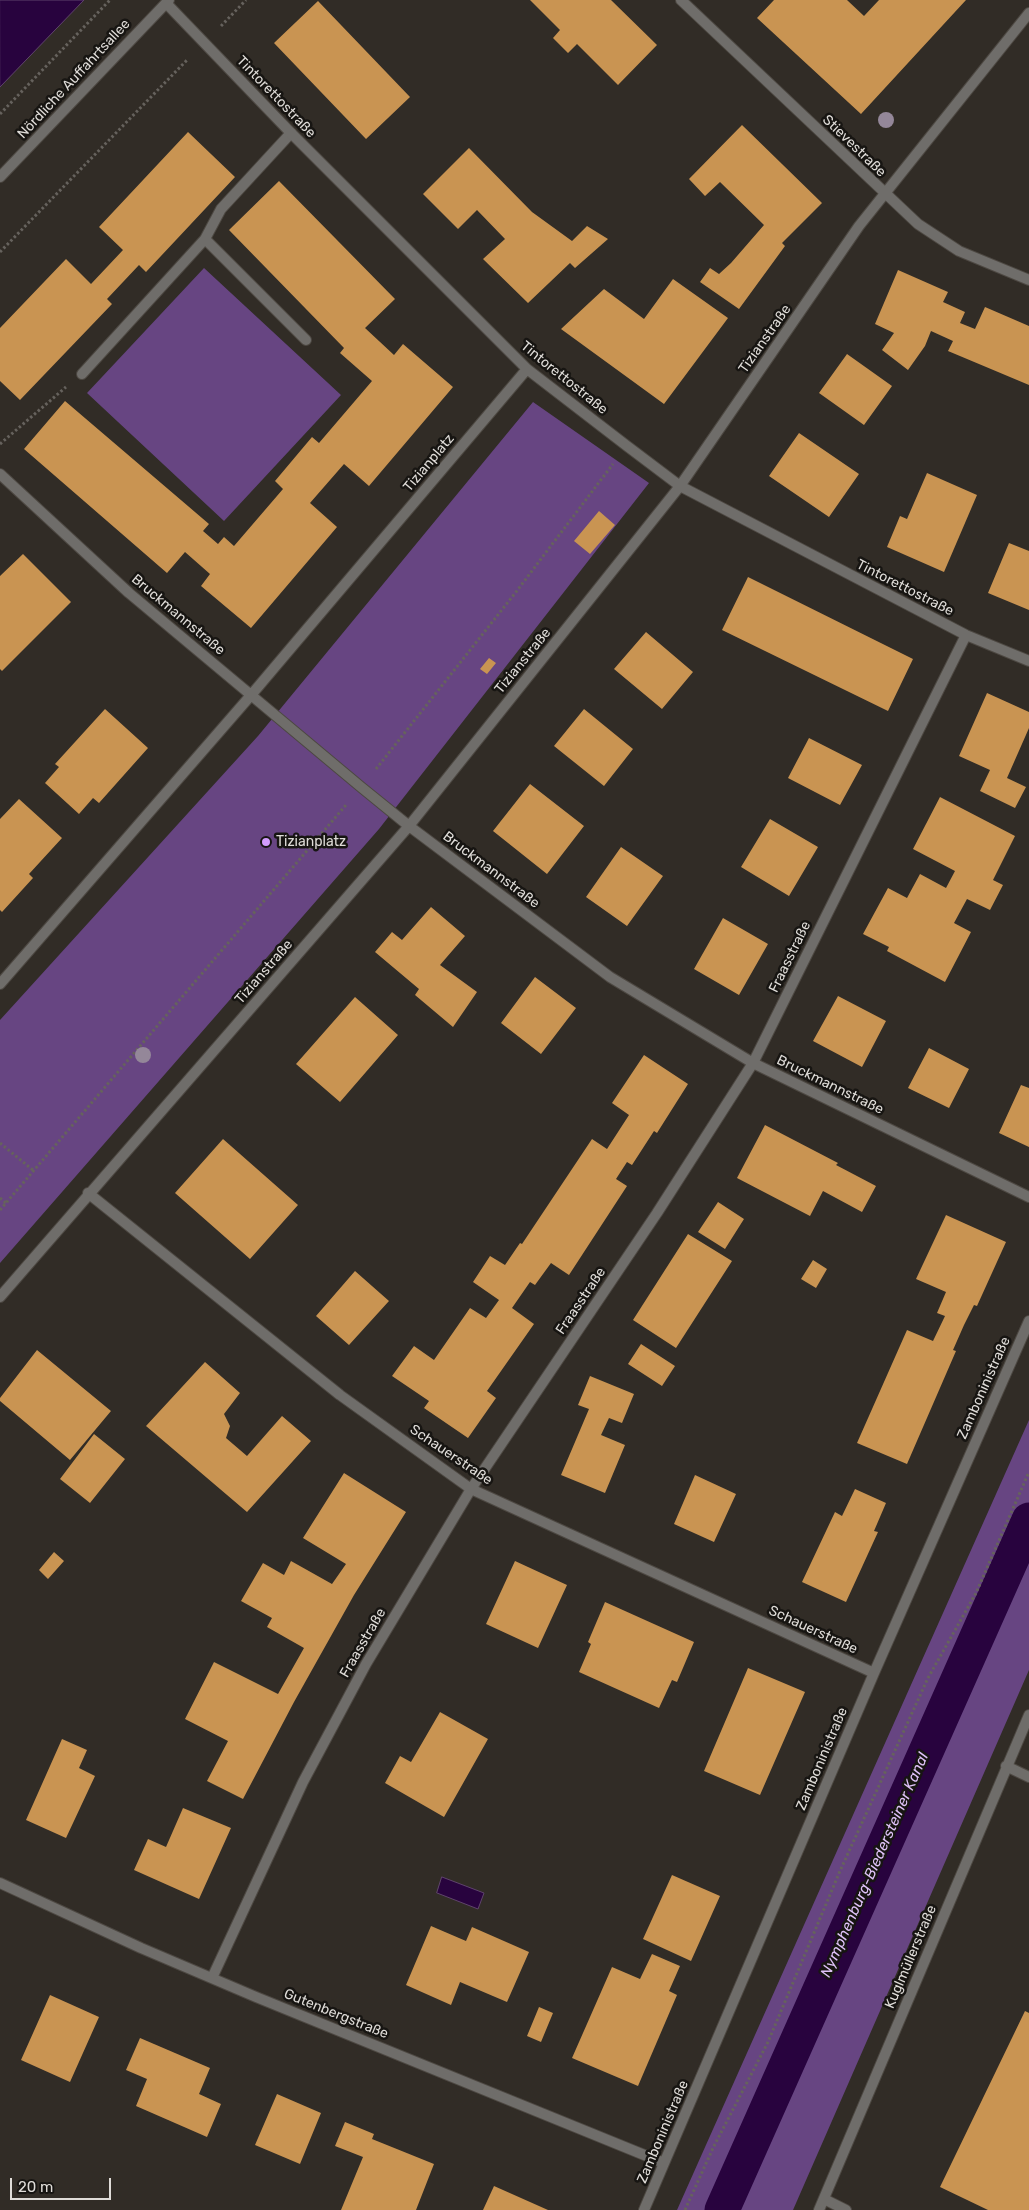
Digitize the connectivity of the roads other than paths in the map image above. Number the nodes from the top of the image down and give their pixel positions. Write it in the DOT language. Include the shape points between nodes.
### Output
graph roads {
  1 [pos="681,0"];
  2 [pos="167,1"];
  3 [pos="1029,13"];
  4 [pos="291,133"];
  5 [pos="0,177"];
  6 [pos="885,195"];
  7 [pos="205,239"];
  8 [pos="1029,280"];
  9 [pos="306,340"];
  10 [pos="527,370"];
  11 [pos="82,374"];
  12 [pos="0,474"];
  13 [pos="680,486"];
  14 [pos="966,634"];
  15 [pos="1029,661"];
  16 [pos="252,694"];
  17 [pos="409,826"];
  18 [pos="0,984"];
  19 [pos="753,1063"];
  20 [pos="88,1193"];
  21 [pos="1029,1197"];
  22 [pos="0,1297"];
  23 [pos="1029,1321"];
  24 [pos="471,1489"];
  25 [pos="874,1673"];
  26 [pos="1029,1715"];
  27 [pos="1006,1766"];
  28 [pos="1029,1777"];
  29 [pos="0,1883"];
  30 [pos="212,1978"];
  31 [pos="664,2163"];
  32 [pos="824,2199"];
  33 [pos="644,2210"];
  34 [pos="819,2210"];
  35 [pos="846,2210"];
  1 -- 6 [label="street, Stievestraße"];
  2 -- 4 [label="street, Tintorettostraße"];
  2 -- 5 [label="street, Nördliche Auffahrtsallee"];
  3 -- 6 [label="street, Tizianstraße"];
  4 -- 7 [label="street" via="221,209"];
  4 -- 10 [label="street, Tintorettostraße"];
  6 -- 8 [label="street, Stievestraße" via="918,224 959,251"];
  6 -- 13 [label="street, Tizianstraße" via="859,226"];
  7 -- 9 [label="street"];
  7 -- 11 [label="street"];
  10 -- 13 [label="street, Tintorettostraße"];
  10 -- 16 [label="street, Tizianplatz"];
  12 -- 16 [label="street, Bruckmannstraße" via="129,593"];
  13 -- 14 [label="street, Tintorettostraße"];
  13 -- 17 [label="street, Tizianstraße"];
  14 -- 15 [label="street, Tintorettostraße"];
  14 -- 19 [label="street, Fraasstraße"];
  16 -- 17 [label="street, Bruckmannstraße"];
  16 -- 18 [label="street, Tizianplatz"];
  17 -- 19 [label="street, Bruckmannstraße" via="610,977"];
  17 -- 20 [label="street, Tizianstraße"];
  19 -- 21 [label="street, Bruckmannstraße"];
  19 -- 24 [label="street, Fraasstraße" via="657,1213"];
  20 -- 22 [label="street, Tizianstraße"];
  20 -- 24 [label="street, Schauerstraße" via="340,1395"];
  23 -- 25 [label="street, Zamboninistraße"];
  24 -- 25 [label="street, Schauerstraße"];
  24 -- 30 [label="street, Fraasstraße" via="366,1664 303,1782"];
  25 -- 31 [label="street, Zamboninistraße"];
  26 -- 27 [label="street, Kuglmüllerstraße"];
  27 -- 28 [label="street"];
  27 -- 32 [label="street, Kuglmüllerstraße"];
  29 -- 30 [label="street, Gutenbergstraße"];
  30 -- 31 [label="street, Gutenbergstraße"];
  31 -- 33 [label="street, Zamboninistraße"];
  32 -- 34 [label="street, Kuglmüllerstraße"];
  32 -- 35 [label="street"];
}
